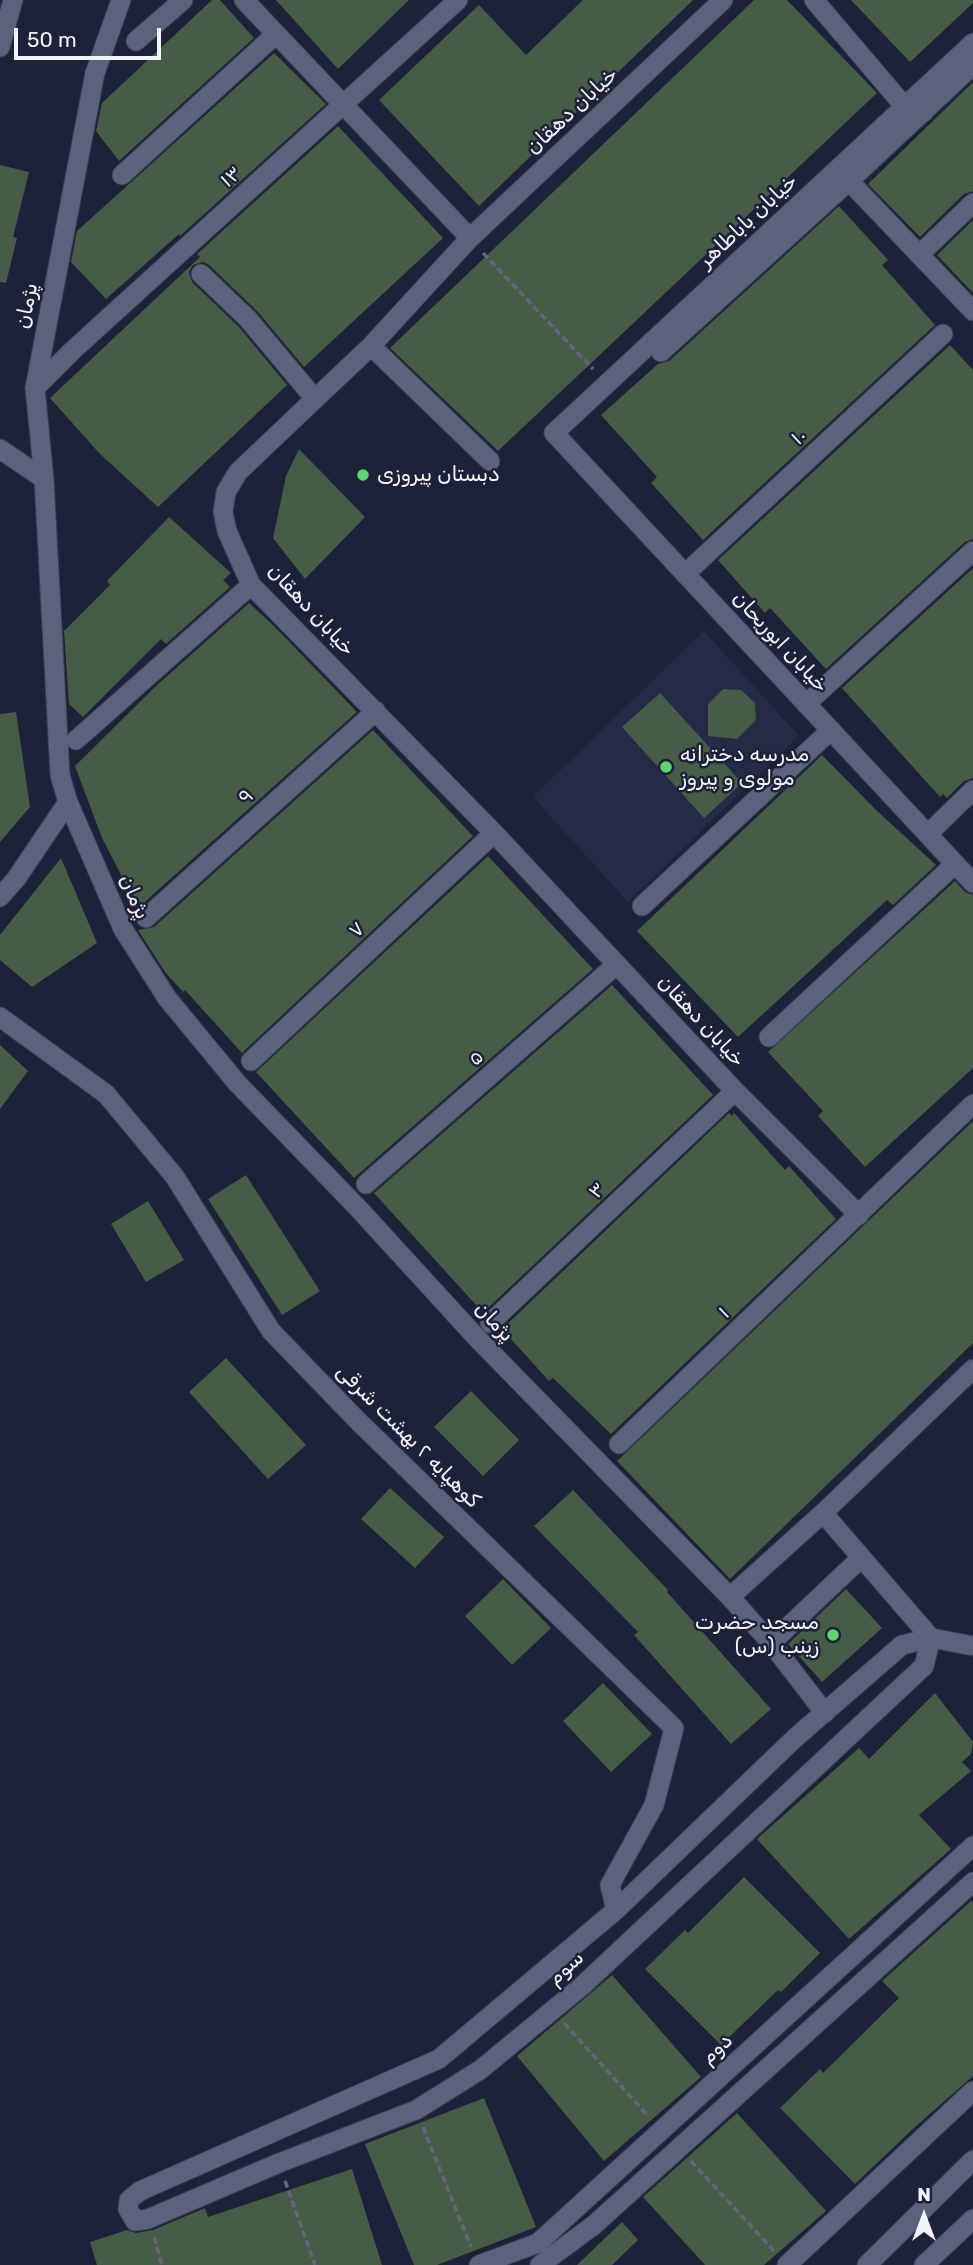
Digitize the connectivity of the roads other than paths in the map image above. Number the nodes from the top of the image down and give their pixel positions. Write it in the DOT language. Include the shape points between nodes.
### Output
graph roads {
  1 [pos="13,0"];
  2 [pos="121,0"];
  3 [pos="183,0"];
  4 [pos="244,0"];
  5 [pos="458,0"];
  6 [pos="723,0"];
  7 [pos="814,0"];
  8 [pos="276,34"];
  9 [pos="136,41"];
  10 [pos="973,43"];
  11 [pos="0,47"];
  12 [pos="973,65"];
  13 [pos="344,105"];
  14 [pos="914,110"];
  15 [pos="122,175"];
  16 [pos="849,181"];
  17 [pos="973,203"];
  18 [pos="470,238"];
  19 [pos="919,255"];
  20 [pos="201,274"];
  21 [pos="973,312"];
  22 [pos="943,334"];
  23 [pos="371,346"];
  24 [pos="35,388"];
  25 [pos="314,399"];
  26 [pos="558,437"];
  27 [pos="0,449"];
  28 [pos="490,461"];
  29 [pos="44,479"];
  30 [pos="973,551"];
  31 [pos="685,574"];
  32 [pos="251,585"];
  33 [pos="806,704"];
  34 [pos="376,711"];
  35 [pos="831,730"];
  36 [pos="76,740"];
  37 [pos="973,790"];
  38 [pos="68,802"];
  39 [pos="495,834"];
  40 [pos="928,834"];
  41 [pos="956,864"];
  42 [pos="973,883"];
  43 [pos="0,897"];
  44 [pos="642,906"];
  45 [pos="146,918"];
  46 [pos="616,965"];
  47 [pos="0,1017"];
  48 [pos="769,1037"];
  49 [pos="251,1061"];
  50 [pos="735,1091"];
  51 [pos="973,1104"];
  52 [pos="366,1184"];
  53 [pos="859,1215"];
  54 [pos="490,1323"];
  55 [pos="973,1369"];
  56 [pos="620,1444"];
  57 [pos="823,1513"];
  58 [pos="861,1558"];
  59 [pos="730,1597"];
  60 [pos="931,1637"];
  61 [pos="771,1643"];
  62 [pos="973,1646"];
  63 [pos="825,1713"];
  64 [pos="973,1846"];
  65 [pos="973,1882"];
  66 [pos="615,1910"];
  67 [pos="973,2091"];
  68 [pos="973,2161"];
  69 [pos="973,2219"];
  70 [pos="476,2259"];
  71 [pos="540,2265"];
  72 [pos="787,2265"];
  73 [pos="867,2265"];
  74 [pos="924,2265"];
  1 -- 11 [label="street"];
  2 -- 24 [label="street, پژمان" via="94,73"];
  3 -- 9 [label="street"];
  4 -- 8 [label="street"];
  5 -- 13 [label="street, ۱۳"];
  6 -- 18 [label="street, خیابان دهقان"];
  7 -- 14 [label="street"];
  8 -- 13 [label="street"];
  8 -- 15 [label="street"];
  10 -- 14 [label="street, خیابان باباطاهر"];
  12 -- 14 [label="street, خیابان باباطاهر"];
  13 -- 18 [label="street"];
  13 -- 24 [label="street, ۱۳"];
  14 -- 16 [label="street, خیابان باباطاهر"];
  14 -- 26 [label="street, خیابان باباطاهر" via="607,384"];
  16 -- 19 [label="street"];
  16 -- 26 [label="street, خیابان باباطاهر"];
  17 -- 19 [label="street"];
  18 -- 23 [label="street, خیابان دهقان"];
  19 -- 21 [label="street"];
  20 -- 25 [label="street" via="248,319"];
  22 -- 31 [label="street, ۱۰"];
  23 -- 25 [label="street, خیابان دهقان"];
  23 -- 28 [label="street"];
  24 -- 29 [label="street, پژمان"];
  25 -- 32 [label="street, خیابان دهقان" via="238,472 226,492 223,512 227,531"];
  26 -- 31 [label="street, خیابان ابوریحان"];
  27 -- 29 [label="street"];
  29 -- 38 [label="street, پژمان" via="60,775"];
  30 -- 33 [label="street"];
  31 -- 33 [label="street, خیابان ابوریحان"];
  32 -- 34 [label="street, خیابان دهقان"];
  32 -- 36 [label="street"];
  33 -- 35 [label="street, خیابان ابوریحان"];
  34 -- 39 [label="street, خیابان دهقان"];
  34 -- 45 [label="street, ۹"];
  35 -- 40 [label="street, خیابان ابوریحان"];
  35 -- 44 [label="street"];
  37 -- 40 [label="street"];
  38 -- 43 [label="street"];
  38 -- 59 [label="street, پژمان" via="123,929 167,998 237,1083"];
  39 -- 46 [label="street, خیابان دهقان"];
  39 -- 49 [label="street, ۷"];
  40 -- 41 [label="street, خیابان ابوریحان"];
  41 -- 42 [label="street, خیابان ابوریحان"];
  41 -- 48 [label="street"];
  46 -- 50 [label="street, خیابان دهقان"];
  46 -- 52 [label="street, ۵"];
  47 -- 66 [label="street, کوهپایه ۲ بهشت شرقی" via="106,1094 175,1177 271,1331 674,1728 654,1805 610,1885"];
  50 -- 53 [label="street, خیابان دهقان"];
  50 -- 54 [label="street, ۳"];
  51 -- 53 [label="street, ۱"];
  53 -- 56 [label="street, ۱"];
  55 -- 57 [label="street"];
  57 -- 58 [label="street"];
  57 -- 59 [label="street"];
  58 -- 60 [label="street"];
  58 -- 61 [label="street"];
  59 -- 61 [label="street, پژمان"];
  60 -- 62 [label="street"];
  60 -- 63 [label="street, سوم" via="902,1645"];
  60 -- 66 [label="street, سوم" via="924,1666 582,1986 480,2070 416,2110 135,2221 128,2209 131,2196 140,2191 439,2059"];
  61 -- 63 [label="street, پژمان"];
  63 -- 66 [label="street, سوم"];
  64 -- 70 [label="street, دوم" via="538,2243"];
  65 -- 71 [label="street" via="594,2225"];
  67 -- 72 [label="street"];
  68 -- 73 [label="street"];
  69 -- 74 [label="street"];
}
